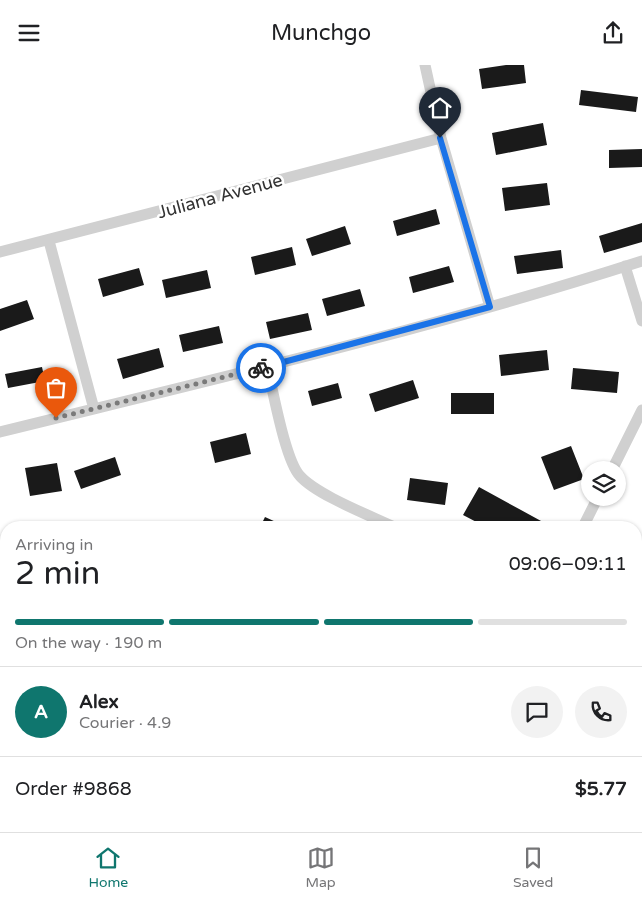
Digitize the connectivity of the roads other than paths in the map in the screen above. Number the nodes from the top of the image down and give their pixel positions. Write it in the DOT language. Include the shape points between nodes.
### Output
graph roads {
  1 [pos="424,65"];
  2 [pos="440,138"];
  3 [pos="49,241"];
  4 [pos="0,252"];
  5 [pos="642,261"];
  6 [pos="625,266"];
  7 [pos="490,307"];
  8 [pos="642,321"];
  9 [pos="267,366"];
  10 [pos="94,409"];
  11 [pos="642,410"];
  12 [pos="0,432"];
  13 [pos="616,461"];
  14 [pos="594,506"];
  15 [pos="382,521"];
  16 [pos="586,521"];
  1 -- 2 [label="street"];
  2 -- 3 [label="street, Juliana Avenue"];
  2 -- 7 [label="street"];
  3 -- 4 [label="street, Juliana Avenue"];
  3 -- 10 [label="street"];
  5 -- 6 [label="street"];
  6 -- 7 [label="street"];
  6 -- 8 [label="street"];
  7 -- 9 [label="street"];
  9 -- 10 [label="street"];
  9 -- 15 [label="street" via="288,451 298,475 316,489"];
  10 -- 12 [label="street"];
  11 -- 13 [label="street"];
  14 -- 16 [label="street"];
}
